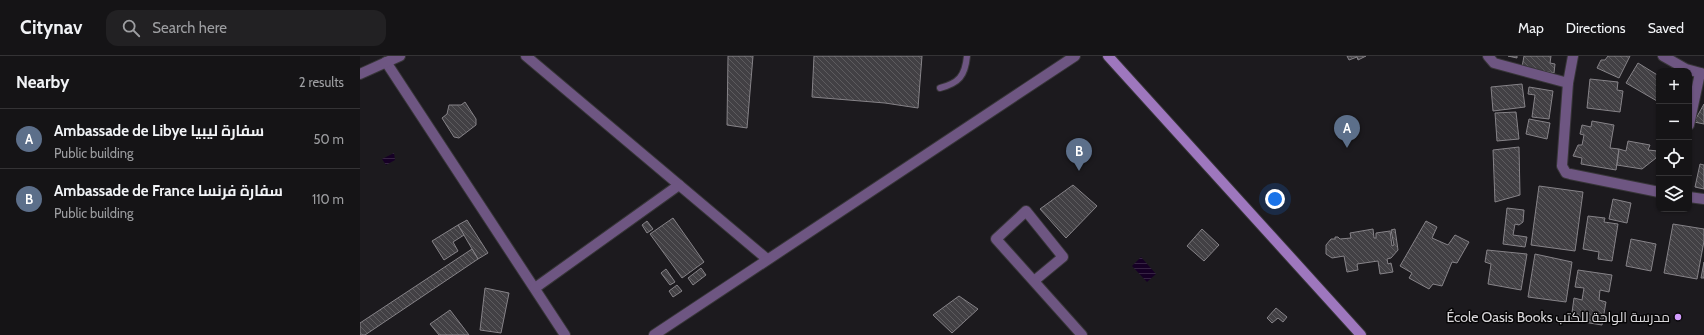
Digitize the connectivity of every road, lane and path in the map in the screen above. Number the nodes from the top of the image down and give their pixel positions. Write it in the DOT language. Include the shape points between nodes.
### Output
graph roads {
  1 [pos="400,56"];
  2 [pos="526,56"];
  3 [pos="967,56"];
  4 [pos="1075,56"];
  5 [pos="1108,56"];
  6 [pos="1488,56"];
  7 [pos="1573,56"];
  8 [pos="1663,56"];
  9 [pos="386,62"];
  10 [pos="360,74"];
  11 [pos="1702,74"];
  12 [pos="1568,83"];
  13 [pos="940,88"];
  14 [pos="1692,113"];
  15 [pos="679,185"];
  16 [pos="1656,191"];
  17 [pos="1692,197"];
  18 [pos="1704,199"];
  19 [pos="767,259"];
  20 [pos="1034,282"];
  21 [pos="535,288"];
  22 [pos="565,335"];
  23 [pos="654,335"];
  24 [pos="1082,335"];
  25 [pos="1361,335"];
  1 -- 9 [label="street"];
  2 -- 15 [label="street"];
  3 -- 13 [label="lane" via="962,74 954,84"];
  4 -- 19 [label="street"];
  5 -- 25 [label="street"];
  6 -- 12 [label="street" via="1494,63"];
  7 -- 12 [label="street"];
  8 -- 11 [label="street" via="1686,69"];
  9 -- 10 [label="street"];
  9 -- 21 [label="street"];
  11 -- 14 [label="street"];
  12 -- 16 [label="street" via="1562,166 1564,170 1570,174"];
  15 -- 19 [label="street"];
  15 -- 21 [label="street"];
  17 -- 18 [label="street"];
  19 -- 23 [label="street"];
  20 -- 20 [label="street" via="996,239 1026,211 1063,257"];
  20 -- 24 [label="street"];
  21 -- 22 [label="street"];
}
